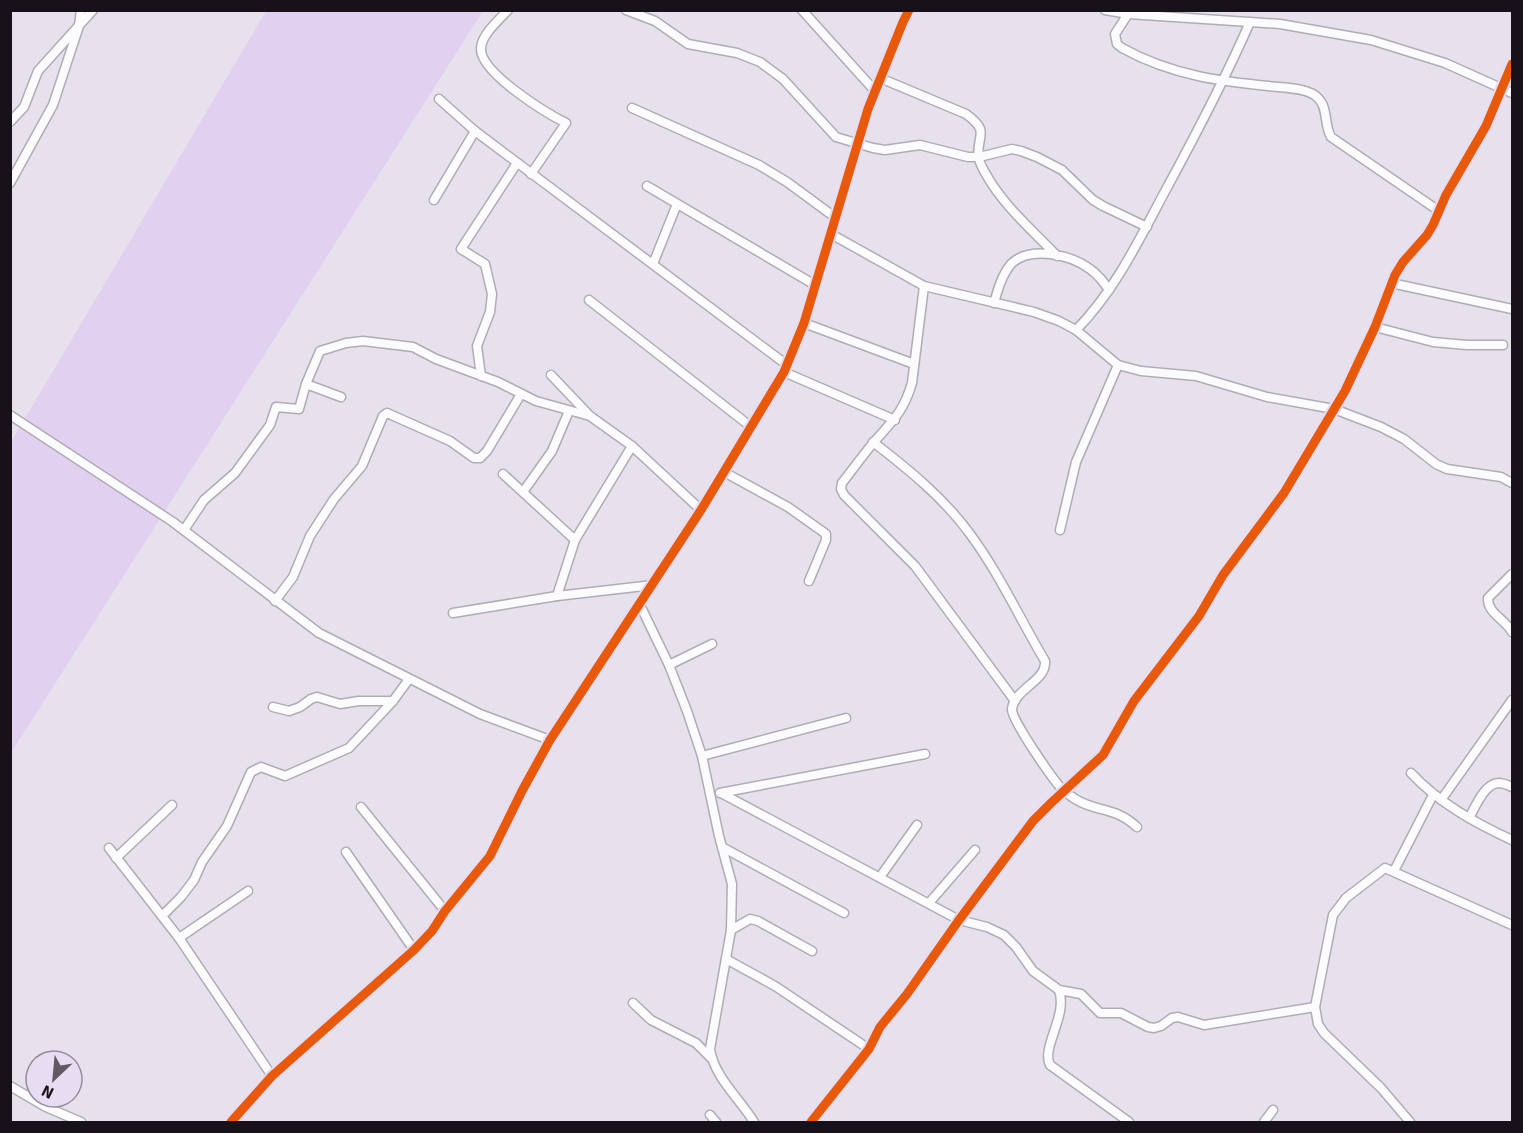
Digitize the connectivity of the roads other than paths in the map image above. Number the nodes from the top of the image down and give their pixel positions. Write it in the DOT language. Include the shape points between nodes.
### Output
graph roads {
  1 [pos="81,10"];
  2 [pos="93,10"];
  3 [pos="508,10"];
  4 [pos="626,10"];
  5 [pos="802,10"];
  6 [pos="909,10"];
  7 [pos="1106,10"];
  8 [pos="1242,10"];
  9 [pos="1141,12"];
  10 [pos="1128,14"];
  11 [pos="1235,20"];
  12 [pos="1250,22"];
  13 [pos="79,26"];
  14 [pos="1512,64"];
  15 [pos="880,78"];
  16 [pos="1223,82"];
  17 [pos="1503,88"];
  18 [pos="875,91"];
  19 [pos="1512,93"];
  20 [pos="439,99"];
  21 [pos="632,108"];
  22 [pos="10,122"];
  23 [pos="475,131"];
  24 [pos="858,144"];
  25 [pos="979,157"];
  26 [pos="517,163"];
  27 [pos="531,174"];
  28 [pos="10,183"];
  29 [pos="647,186"];
  30 [pos="434,200"];
  31 [pos="676,204"];
  32 [pos="1438,211"];
  33 [pos="836,218"];
  34 [pos="1147,226"];
  35 [pos="831,234"];
  36 [pos="1057,256"];
  37 [pos="653,264"];
  38 [pos="1391,284"];
  39 [pos="815,285"];
  40 [pos="924,286"];
  41 [pos="1109,290"];
  42 [pos="589,300"];
  43 [pos="994,303"];
  44 [pos="1512,309"];
  45 [pos="804,323"];
  46 [pos="1375,327"];
  47 [pos="1076,330"];
  48 [pos="1503,345"];
  49 [pos="914,364"];
  50 [pos="1118,365"];
  51 [pos="785,368"];
  52 [pos="551,375"];
  53 [pos="481,376"];
  54 [pos="306,384"];
  55 [pos="521,394"];
  56 [pos="341,397"];
  57 [pos="1334,409"];
  58 [pos="569,411"];
  59 [pos="10,415"];
  60 [pos="590,416"];
  61 [pos="895,420"];
  62 [pos="750,426"];
  63 [pos="873,442"];
  64 [pos="632,446"];
  65 [pos="724,472"];
  66 [pos="504,474"];
  67 [pos="1512,483"];
  68 [pos="523,492"];
  69 [pos="701,510"];
  70 [pos="184,530"];
  71 [pos="1060,530"];
  72 [pos="575,540"];
  73 [pos="1512,574"];
  74 [pos="809,581"];
  75 [pos="653,585"];
  76 [pos="557,596"];
  77 [pos="275,601"];
  78 [pos="640,605"];
  79 [pos="453,613"];
  80 [pos="1512,632"];
  81 [pos="712,644"];
  82 [pos="669,665"];
  83 [pos="409,679"];
  84 [pos="1015,700"];
  85 [pos="1512,700"];
  86 [pos="393,701"];
  87 [pos="273,707"];
  88 [pos="846,718"];
  89 [pos="550,740"];
  90 [pos="925,754"];
  91 [pos="702,756"];
  92 [pos="1411,773"];
  93 [pos="1512,787"];
  94 [pos="1064,791"];
  95 [pos="721,793"];
  96 [pos="711,796"];
  97 [pos="1437,798"];
  98 [pos="172,805"];
  99 [pos="361,807"];
  100 [pos="1469,818"];
  101 [pos="917,825"];
  102 [pos="1137,827"];
  103 [pos="1512,840"];
  104 [pos="722,847"];
  105 [pos="109,848"];
  106 [pos="975,850"];
  107 [pos="346,852"];
  108 [pos="116,858"];
  109 [pos="1394,871"];
  110 [pos="880,877"];
  111 [pos="248,891"];
  112 [pos="929,903"];
  113 [pos="445,911"];
  114 [pos="844,913"];
  115 [pos="162,916"];
  116 [pos="959,920"];
  117 [pos="1512,925"];
  118 [pos="731,930"];
  119 [pos="179,938"];
  120 [pos="414,950"];
  121 [pos="812,951"];
  122 [pos="726,959"];
  123 [pos="1059,990"];
  124 [pos="633,1003"];
  125 [pos="1315,1007"];
  126 [pos="869,1049"];
  127 [pos="712,1058"];
  128 [pos="272,1076"];
  129 [pos="10,1086"];
  130 [pos="1273,1110"];
  131 [pos="710,1115"];
  132 [pos="81,1122"];
  133 [pos="231,1122"];
  134 [pos="716,1122"];
  135 [pos="754,1122"];
  136 [pos="811,1122"];
  137 [pos="1129,1122"];
  138 [pos="1264,1122"];
  139 [pos="1410,1122"];
  1 -- 13 [label="street"];
  2 -- 13 [label="street"];
  3 -- 27 [label="street" via="483,41 482,56 493,72 566,123"];
  4 -- 24 [label="street" via="656,21 688,44 737,53 760,62 783,79 836,137"];
  5 -- 18 [label="street"];
  6 -- 15 [label="street"];
  7 -- 10 [label="street"];
  8 -- 11 [label="street"];
  9 -- 10 [label="street"];
  9 -- 11 [label="street"];
  10 -- 16 [label="street" via="1115,34 1122,48 1183,73"];
  11 -- 12 [label="street"];
  12 -- 16 [label="street"];
  12 -- 17 [label="street" via="1305,27 1371,40 1430,57"];
  13 -- 22 [label="street" via="38,71 24,108"];
  13 -- 28 [label="street" via="53,105"];
  14 -- 17 [label="street"];
  15 -- 18 [label="street"];
  15 -- 25 [label="street" via="975,121 981,132"];
  16 -- 32 [label="street" via="1314,94 1323,106 1331,137"];
  16 -- 34 [label="street"];
  17 -- 19 [label="street"];
  17 -- 32 [label="street"];
  18 -- 24 [label="street"];
  20 -- 23 [label="street"];
  21 -- 33 [label="street" via="766,170"];
  23 -- 26 [label="street"];
  23 -- 30 [label="street"];
  24 -- 25 [label="street" via="885,150 920,145"];
  24 -- 33 [label="street"];
  25 -- 34 [label="street" via="1012,149 1037,157 1062,170 1093,200"];
  25 -- 36 [label="street" via="1006,202"];
  26 -- 27 [label="street"];
  26 -- 53 [label="street" via="460,249 485,264 492,294 490,312 477,346"];
  27 -- 37 [label="street"];
  29 -- 31 [label="street"];
  31 -- 37 [label="street"];
  31 -- 39 [label="street"];
  32 -- 38 [label="street" via="1427,236 1403,262"];
  33 -- 35 [label="street"];
  34 -- 41 [label="street"];
  35 -- 39 [label="street"];
  35 -- 40 [label="street"];
  36 -- 41 [label="street" via="1089,268"];
  36 -- 43 [label="street" via="1035,254 1012,263"];
  37 -- 51 [label="street"];
  38 -- 44 [label="street"];
  38 -- 46 [label="street"];
  39 -- 45 [label="street"];
  40 -- 43 [label="street"];
  40 -- 49 [label="street"];
  41 -- 47 [label="street"];
  42 -- 62 [label="street"];
  43 -- 47 [label="street" via="1048,316"];
  45 -- 49 [label="street"];
  45 -- 51 [label="street"];
  46 -- 48 [label="street" via="1433,342"];
  46 -- 57 [label="street"];
  47 -- 50 [label="street"];
  49 -- 61 [label="street" via="908,398"];
  50 -- 57 [label="street" via="1196,376 1278,400"];
  50 -- 71 [label="street" via="1076,462"];
  51 -- 61 [label="street"];
  51 -- 62 [label="street"];
  52 -- 60 [label="street"];
  53 -- 54 [label="street" via="413,347 363,341 320,351"];
  53 -- 55 [label="street"];
  54 -- 56 [label="street"];
  54 -- 70 [label="street" via="299,409 276,407 270,425 235,473 204,500"];
  55 -- 58 [label="street"];
  55 -- 77 [label="street" via="480,458 387,413 383,416 362,466 310,536 293,577"];
  57 -- 67 [label="street" via="1404,439 1447,469 1501,477"];
  57 -- 94 [label="street" via="1284,493 1134,701 1103,755"];
  58 -- 60 [label="street"];
  58 -- 68 [label="street" via="552,451"];
  59 -- 70 [label="street"];
  60 -- 64 [label="street"];
  61 -- 63 [label="street"];
  62 -- 65 [label="street"];
  63 -- 84 [label="street" via="842,483 844,495 915,566"];
  63 -- 84 [label="street" via="934,494 970,534 1045,661 1044,669"];
  64 -- 69 [label="street"];
  64 -- 72 [label="street"];
  65 -- 69 [label="street"];
  65 -- 74 [label="street" via="788,507 826,534"];
  66 -- 68 [label="street"];
  68 -- 72 [label="street"];
  69 -- 75 [label="street"];
  70 -- 77 [label="street"];
  72 -- 76 [label="street"];
  73 -- 80 [label="street" via="1488,598 1488,605"];
  75 -- 76 [label="street"];
  75 -- 78 [label="street"];
  76 -- 79 [label="street"];
  77 -- 83 [label="street" via="319,633"];
  78 -- 82 [label="street"];
  78 -- 89 [label="street"];
  81 -- 82 [label="street"];
  82 -- 91 [label="street"];
  83 -- 86 [label="street"];
  83 -- 89 [label="street" via="480,714"];
  84 -- 94 [label="street" via="1014,718"];
  85 -- 97 [label="street"];
  86 -- 87 [label="street" via="340,704 317,697 289,711"];
  86 -- 115 [label="street" via="349,748 285,776 261,767 251,772 227,826 188,888"];
  88 -- 91 [label="street"];
  89 -- 113 [label="street" via="490,856"];
  90 -- 95 [label="street"];
  91 -- 96 [label="street"];
  92 -- 97 [label="street"];
  93 -- 100 [label="street" via="1492,785"];
  94 -- 102 [label="street" via="1088,805 1121,814"];
  94 -- 116 [label="street" via="1034,821"];
  95 -- 96 [label="street"];
  95 -- 110 [label="street"];
  96 -- 104 [label="street"];
  97 -- 100 [label="street"];
  97 -- 109 [label="street"];
  98 -- 108 [label="street"];
  99 -- 113 [label="street"];
  100 -- 103 [label="street"];
  101 -- 110 [label="street"];
  104 -- 114 [label="street"];
  104 -- 118 [label="street" via="732,884"];
  105 -- 108 [label="street"];
  106 -- 112 [label="street"];
  107 -- 120 [label="street"];
  108 -- 115 [label="street"];
  109 -- 117 [label="street"];
  109 -- 125 [label="street" via="1385,868 1377,873 1346,898 1333,915"];
  110 -- 112 [label="street"];
  111 -- 119 [label="street"];
  112 -- 116 [label="street"];
  113 -- 120 [label="street"];
  115 -- 119 [label="street"];
  116 -- 123 [label="street" via="1004,936 1030,968"];
  116 -- 126 [label="street" via="880,1027"];
  118 -- 121 [label="street" via="750,919 758,921"];
  118 -- 122 [label="street"];
  119 -- 128 [label="street"];
  120 -- 128 [label="street"];
  122 -- 126 [label="street" via="775,986"];
  122 -- 127 [label="street" via="710,1049"];
  123 -- 125 [label="street" via="1081,994 1100,1013 1121,1013 1154,1028 1178,1017 1204,1025"];
  123 -- 137 [label="street" via="1060,1013 1047,1060"];
  124 -- 127 [label="street" via="651,1020 696,1043"];
  125 -- 139 [label="street" via="1324,1033"];
  126 -- 136 [label="street"];
  127 -- 135 [label="street"];
  128 -- 133 [label="street"];
  129 -- 132 [label="street"];
  130 -- 138 [label="street"];
  131 -- 134 [label="street"];
}
